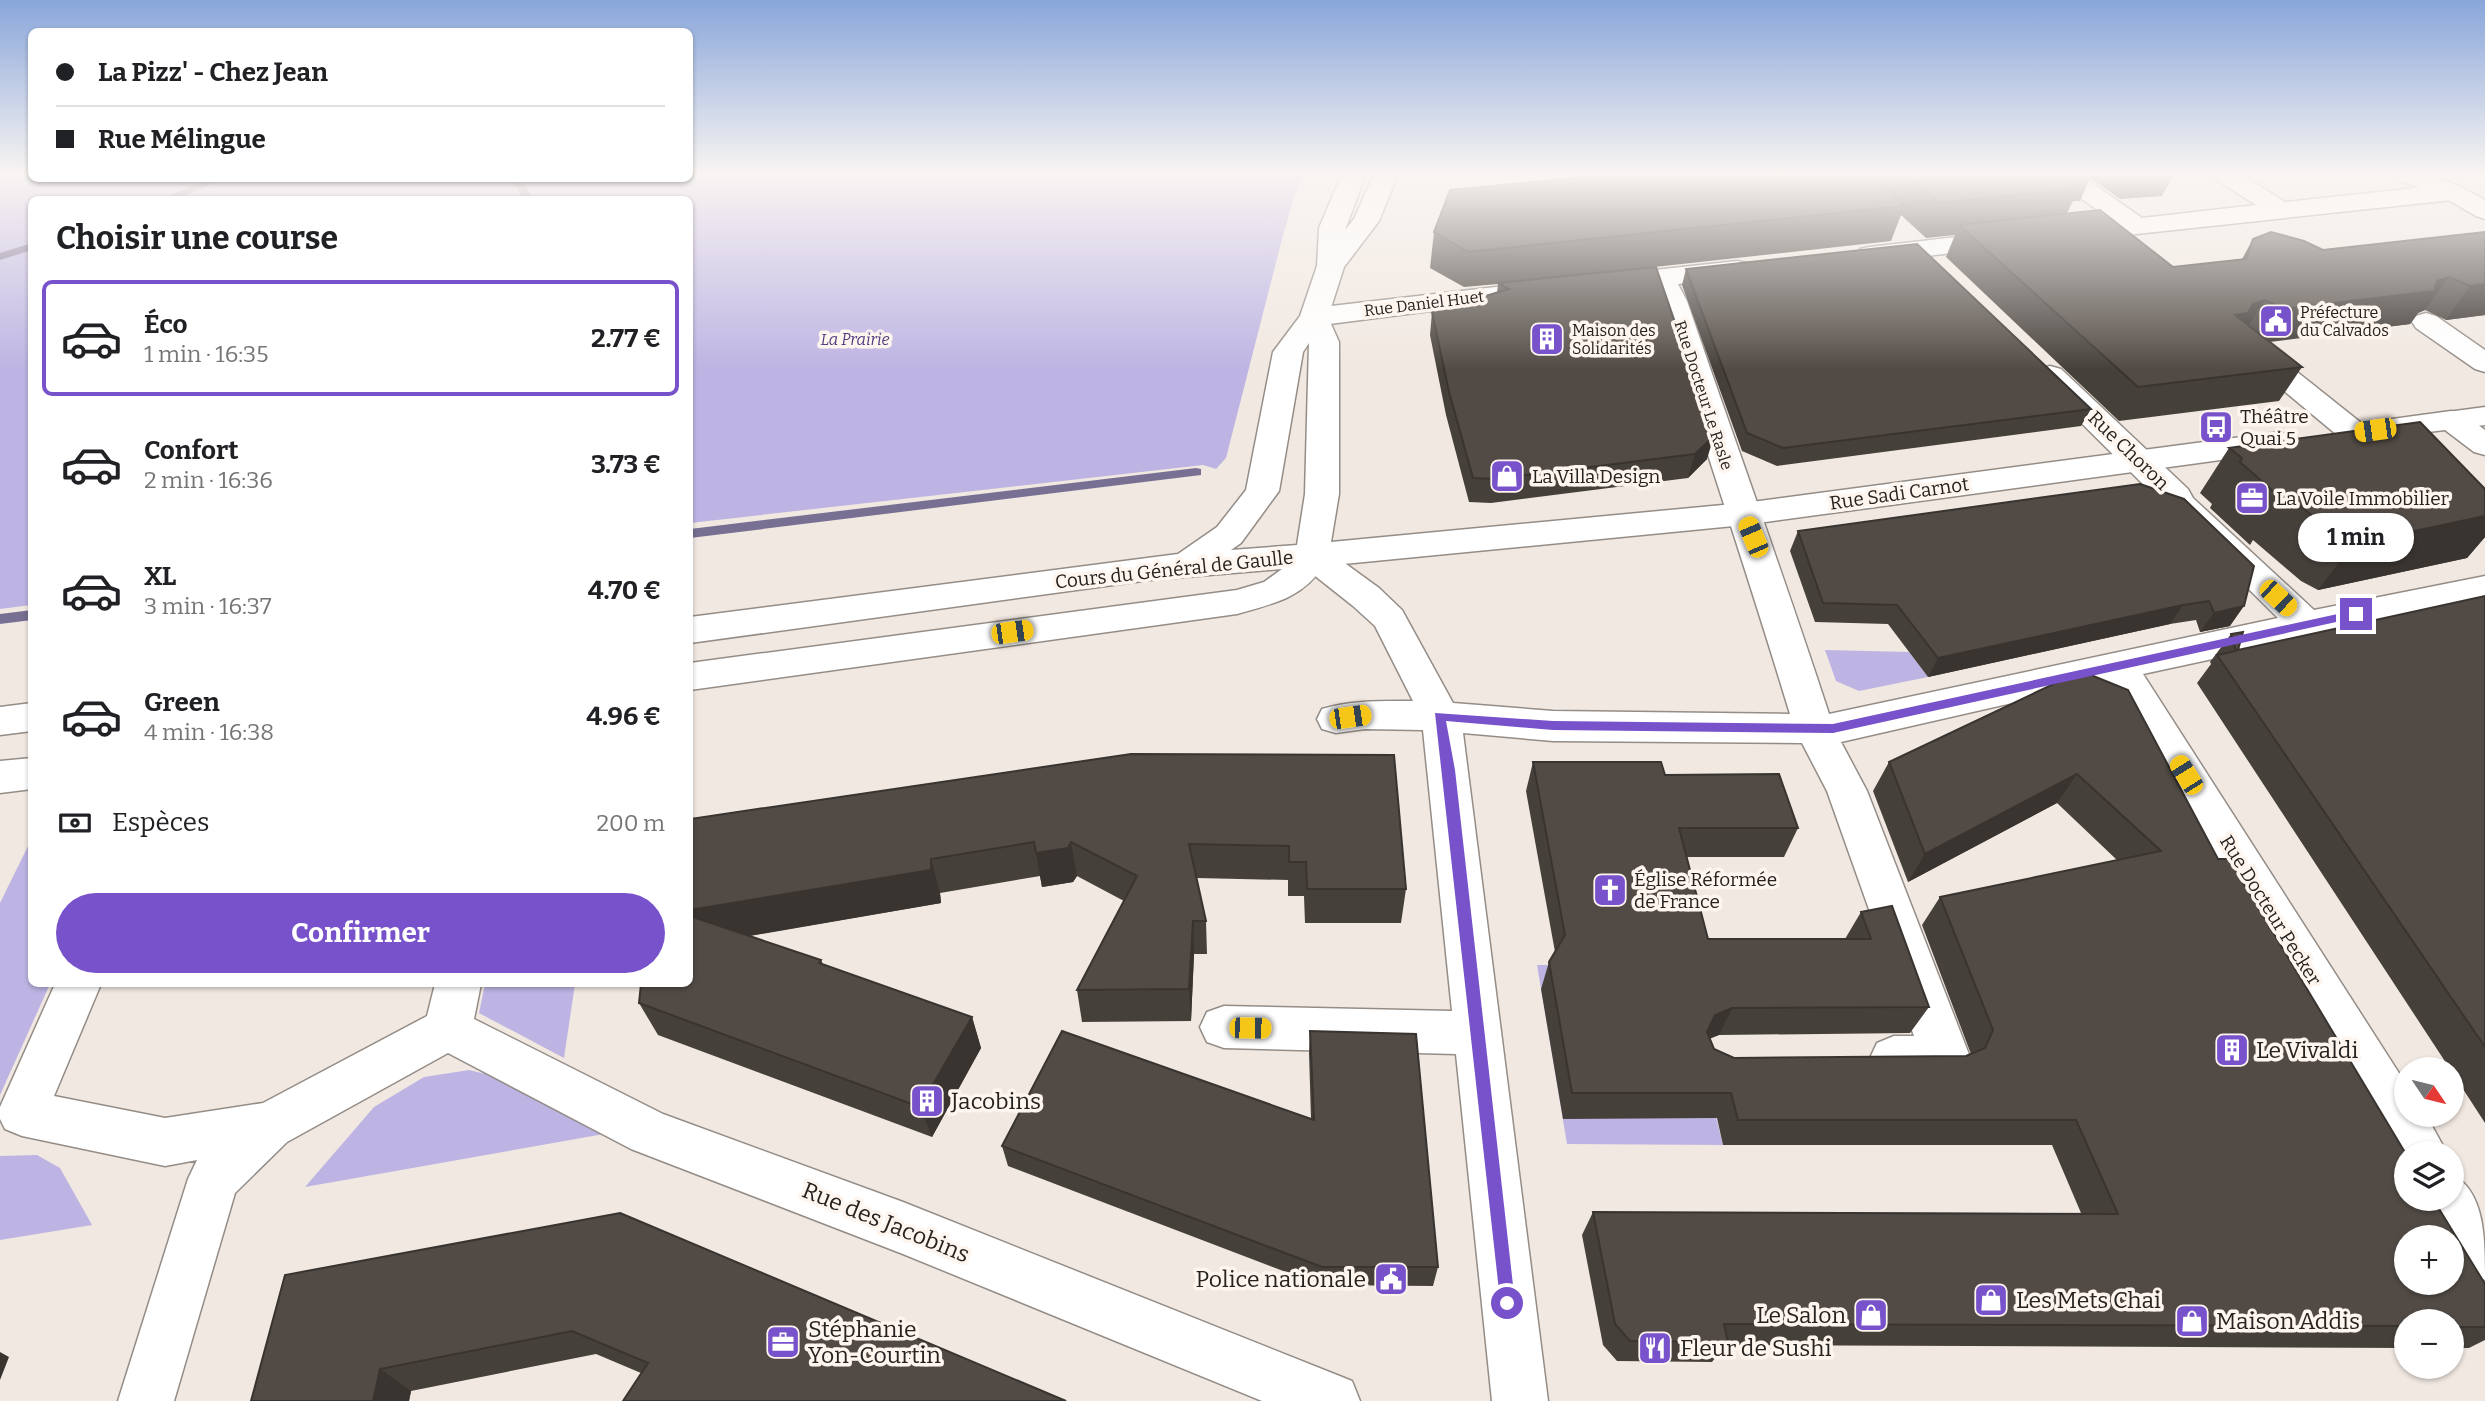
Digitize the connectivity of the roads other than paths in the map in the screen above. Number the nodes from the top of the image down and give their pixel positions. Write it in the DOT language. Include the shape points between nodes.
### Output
graph roads {
  1 [pos="1332,239"];
  2 [pos="1352,239"];
  3 [pos="1907,239"];
  4 [pos="2011,239"];
  5 [pos="1917,249"];
  6 [pos="1849,257"];
  7 [pos="1331,266"];
  8 [pos="1767,266"];
  9 [pos="1941,272"];
  10 [pos="1661,277"];
  11 [pos="1314,317"];
  12 [pos="2426,322"];
  13 [pos="2245,345"];
  14 [pos="2026,352"];
  15 [pos="2485,363"];
  16 [pos="2485,416"];
  17 [pos="2451,420"];
  18 [pos="2354,433"];
  19 [pos="2485,445"];
  20 [pos="2140,460"];
  21 [pos="1744,514"];
  22 [pos="1312,556"];
  23 [pos="1187,565"];
  24 [pos="2485,588"];
  25 [pos="2307,624"];
  26 [pos="693,630"];
  27 [pos="2119,666"];
  28 [pos="693,677"];
  29 [pos="1440,716"];
  30 [pos="28,718"];
  31 [pos="1336,719"];
  32 [pos="0,721"];
  33 [pos="1814,729"];
  34 [pos="28,774"];
  35 [pos="0,777"];
  36 [pos="77,987"];
  37 [pos="457,987"];
  38 [pos="1224,1027"];
  39 [pos="448,1029"];
  40 [pos="1477,1033"];
  41 [pos="1853,1058"];
  42 [pos="11,1120"];
  43 [pos="269,1125"];
  44 [pos="2415,1141"];
  45 [pos="165,1142"];
  46 [pos="214,1179"];
  47 [pos="2459,1211"];
  48 [pos="2485,1253"];
  49 [pos="146,1401"];
  50 [pos="1332,1401"];
  51 [pos="1520,1401"];
  1 -- 7 [label="street"];
  2 -- 7 [label="street"];
  3 -- 5 [label="street"];
  4 -- 5 [label="street"];
  5 -- 6 [label="street"];
  5 -- 9 [label="street"];
  7 -- 11 [label="street"];
  8 -- 10 [label="street, Rue Daniel Huet"];
  10 -- 11 [label="street, Rue Daniel Huet"];
  10 -- 21 [label="street, Rue Docteur Le Rasle"];
  11 -- 22 [label="street" via="1324,342 1322,494"];
  11 -- 23 [label="street" via="1288,352 1262,491 1229,535"];
  12 -- 15 [label="street"];
  13 -- 18 [label="street"];
  14 -- 20 [label="street, Rue Choron"];
  16 -- 17 [label="street, Rue Sadi Carnot"];
  17 -- 18 [label="street, Rue Sadi Carnot"];
  17 -- 19 [label="street"];
  18 -- 20 [label="street, Rue Sadi Carnot"];
  20 -- 21 [label="street, Rue Sadi Carnot"];
  20 -- 25 [label="street, Rue Choron"];
  21 -- 22 [label="street, Rue Sadi Carnot"];
  21 -- 33 [label="street, Rue Docteur Le Rasle"];
  22 -- 23 [label="street, Cours du Général de Gaulle"];
  22 -- 28 [label="street, Cours du Général de Gaulle" via="1301,573 1276,591 1237,602"];
  22 -- 29 [label="street" via="1389,619"];
  23 -- 26 [label="street, Cours du Général de Gaulle"];
  24 -- 25 [label="street"];
  25 -- 27 [label="street"];
  27 -- 33 [label="street" via="1843,727"];
  27 -- 44 [label="street, Rue Docteur Pecker"];
  29 -- 31 [label="street"];
  29 -- 33 [label="street" via="1553,726"];
  29 -- 40 [label="street"];
  30 -- 32 [label="street"];
  33 -- 41 [label="street, Rue Docteur Le Rasle" via="1847,791 1946,1057"];
  34 -- 35 [label="street"];
  36 -- 42 [label="street"];
  37 -- 39 [label="street"];
  38 -- 40 [label="street"];
  39 -- 43 [label="street"];
  39 -- 50 [label="street, Rue des Jacobins" via="649,1132 903,1228"];
  40 -- 51 [label="street"];
  42 -- 45 [label="street"];
  43 -- 45 [label="street"];
  43 -- 46 [label="street"];
  45 -- 46 [label="street"];
  46 -- 49 [label="street"];
  47 -- 48 [label="street"];
}
